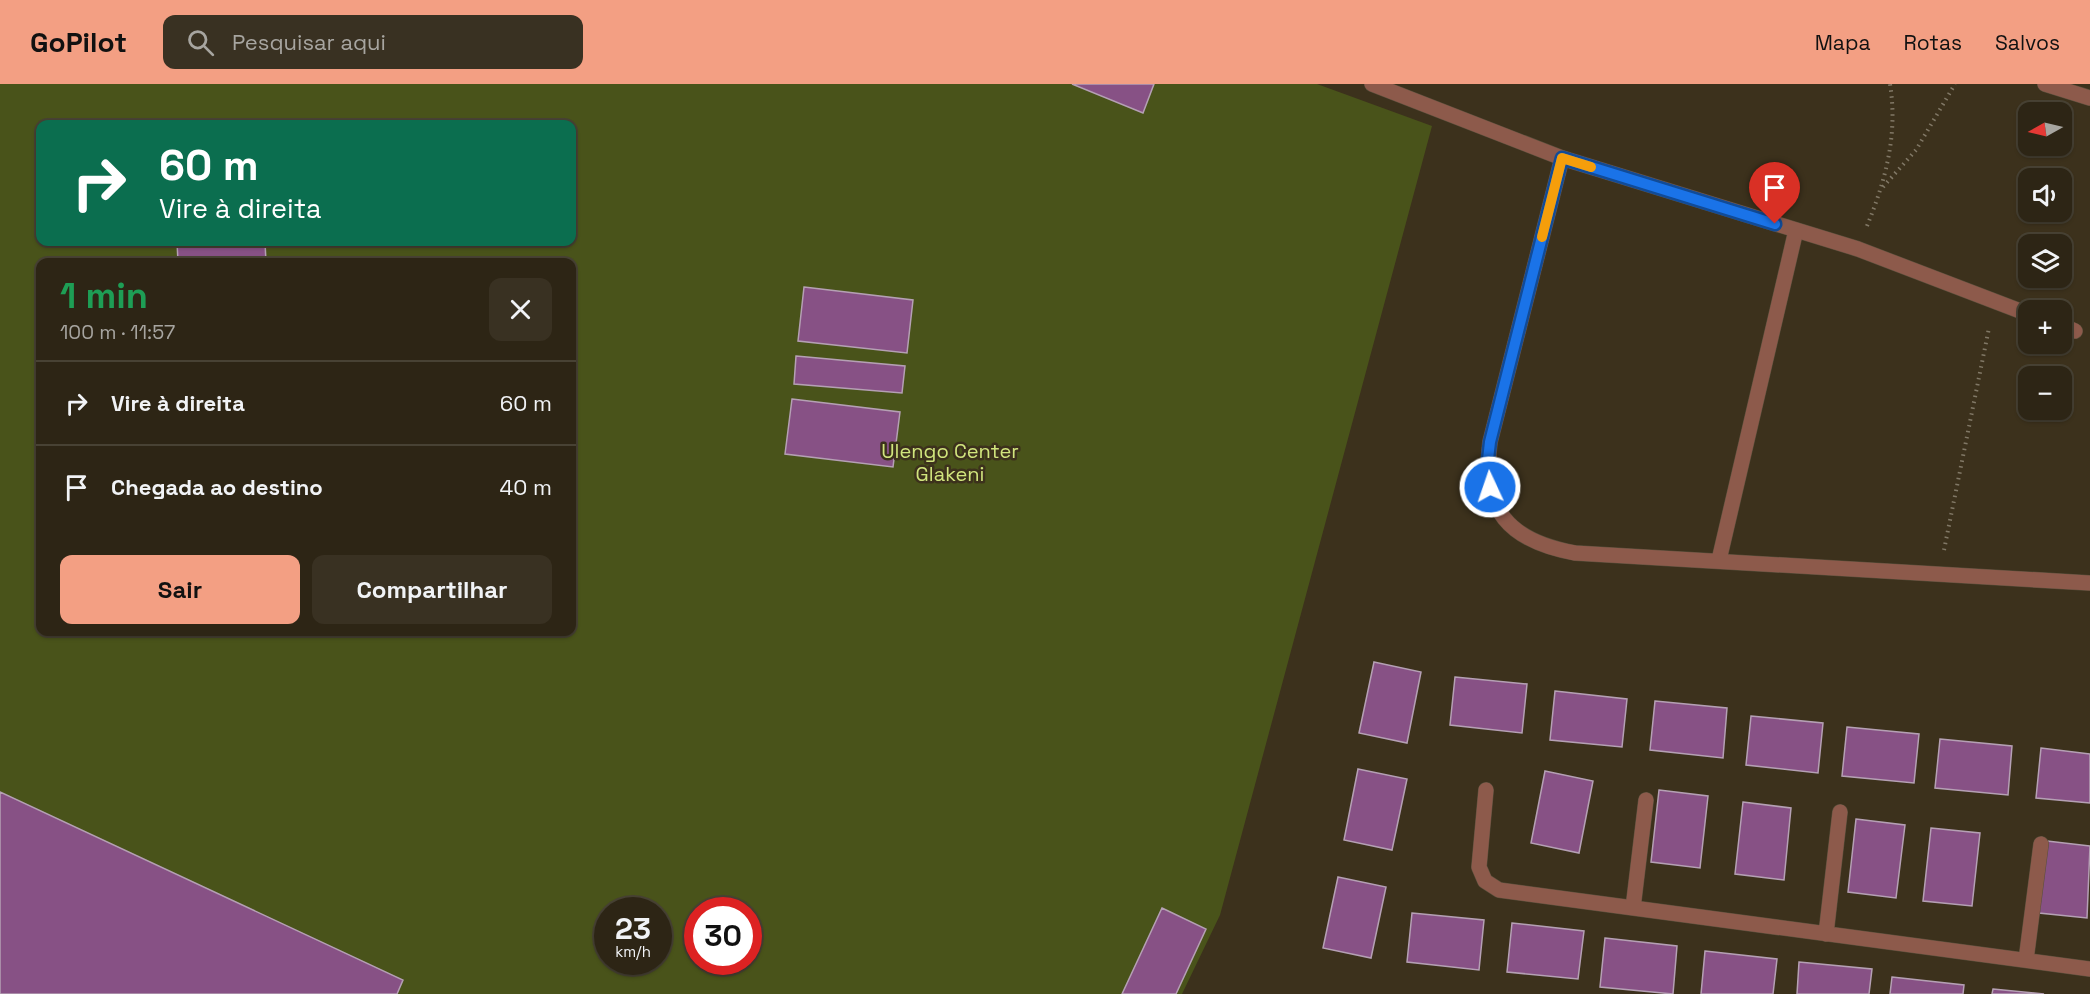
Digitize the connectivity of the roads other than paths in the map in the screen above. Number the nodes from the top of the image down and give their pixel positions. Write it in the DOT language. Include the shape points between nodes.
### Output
graph roads {
  1 [pos="1372,84"];
  2 [pos="2045,84"];
  3 [pos="2090,98"];
  4 [pos="1562,158"];
  5 [pos="1796,230"];
  6 [pos="2018,310"];
  7 [pos="1719,560"];
  8 [pos="2090,583"];
  9 [pos="1486,790"];
  10 [pos="1646,800"];
  11 [pos="1840,812"];
  12 [pos="2041,844"];
  13 [pos="1633,908"];
  14 [pos="1826,934"];
  15 [pos="2026,960"];
  16 [pos="2090,969"];
  1 -- 4 [label="street"];
  2 -- 3 [label="street"];
  4 -- 5 [label="street"];
  4 -- 7 [label="street" via="1490,442 1487,468 1493,496 1518,533 1553,549"];
  5 -- 6 [label="street" via="1858,249"];
  5 -- 7 [label="street"];
  7 -- 8 [label="street"];
  9 -- 13 [label="street" via="1479,867 1485,881 1499,890"];
  10 -- 13 [label="street"];
  11 -- 14 [label="street"];
  12 -- 15 [label="street"];
  13 -- 14 [label="street"];
  14 -- 15 [label="street"];
  15 -- 16 [label="street"];
}
